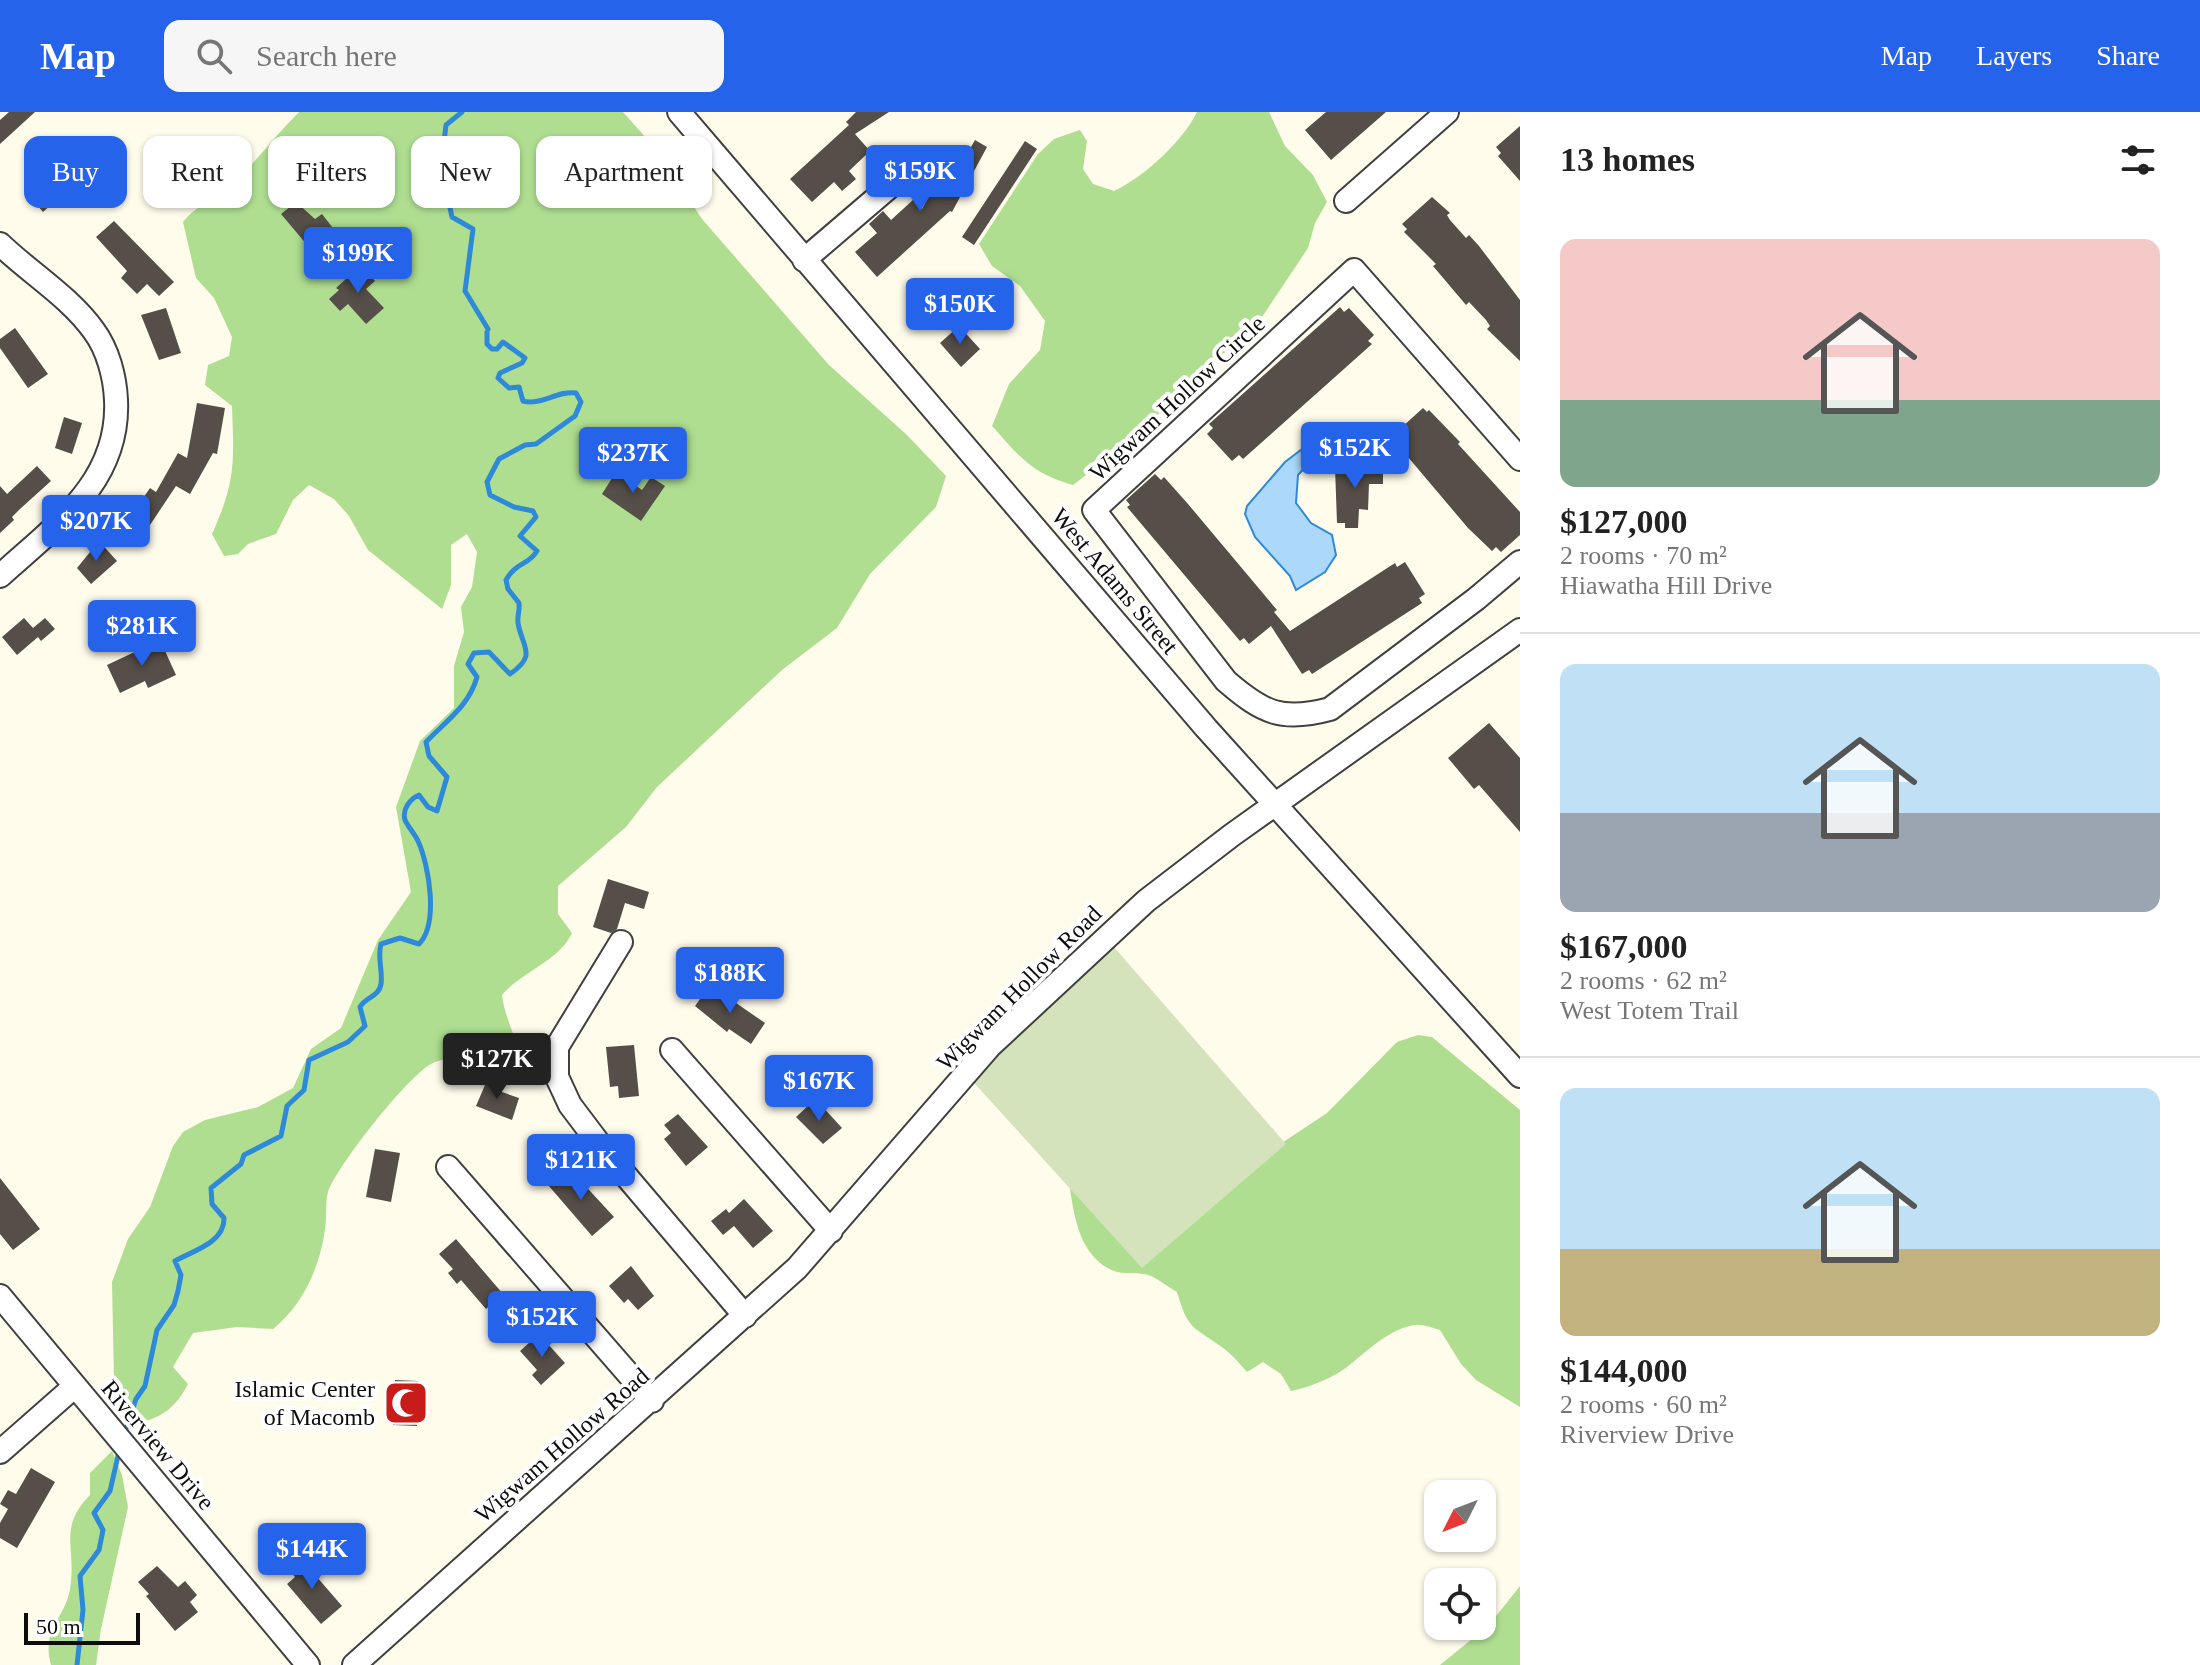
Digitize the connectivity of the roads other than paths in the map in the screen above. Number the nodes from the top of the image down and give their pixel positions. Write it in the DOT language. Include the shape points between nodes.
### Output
graph roads {
  1 [pos="679,112"];
  2 [pos="1447,112"];
  3 [pos="915,165"];
  4 [pos="1346,201"];
  5 [pos="0,244"];
  6 [pos="804,260"];
  7 [pos="1520,459"];
  8 [pos="1520,562"];
  9 [pos="0,576"];
  10 [pos="1520,630"];
  11 [pos="1276,806"];
  12 [pos="621,942"];
  13 [pos="672,1050"];
  14 [pos="1520,1076"];
  15 [pos="448,1167"];
  16 [pos="831,1231"];
  17 [pos="0,1296"];
  18 [pos="745,1316"];
  19 [pos="75,1386"];
  20 [pos="652,1401"];
  21 [pos="0,1452"];
  22 [pos="308,1665"];
  23 [pos="354,1665"];
  1 -- 6 [label="street, West Adams Street"];
  2 -- 4 [label="street"];
  3 -- 6 [label="street"];
  5 -- 9 [label="street" via="94,331 111,370 116,412 109,453 90,491"];
  6 -- 11 [label="street, West Adams Street"];
  7 -- 8 [label="street, Wigwam Hollow Circle" via="1354,270 1094,510 1226,681 1280,715 1301,717 1330,709"];
  10 -- 11 [label="street, Wigwam Hollow Road"];
  11 -- 14 [label="street, West Adams Street"];
  11 -- 16 [label="street, Wigwam Hollow Road" via="1146,901 990,1046"];
  12 -- 18 [label="street" via="557,1047 557,1077 570,1105 604,1150"];
  13 -- 16 [label="street"];
  15 -- 20 [label="street"];
  16 -- 18 [label="street, Wigwam Hollow Road"];
  17 -- 19 [label="street, Riverview Drive"];
  18 -- 20 [label="street, Wigwam Hollow Road"];
  19 -- 21 [label="street"];
  19 -- 22 [label="street, Riverview Drive"];
  20 -- 23 [label="street, Wigwam Hollow Road"];
}
